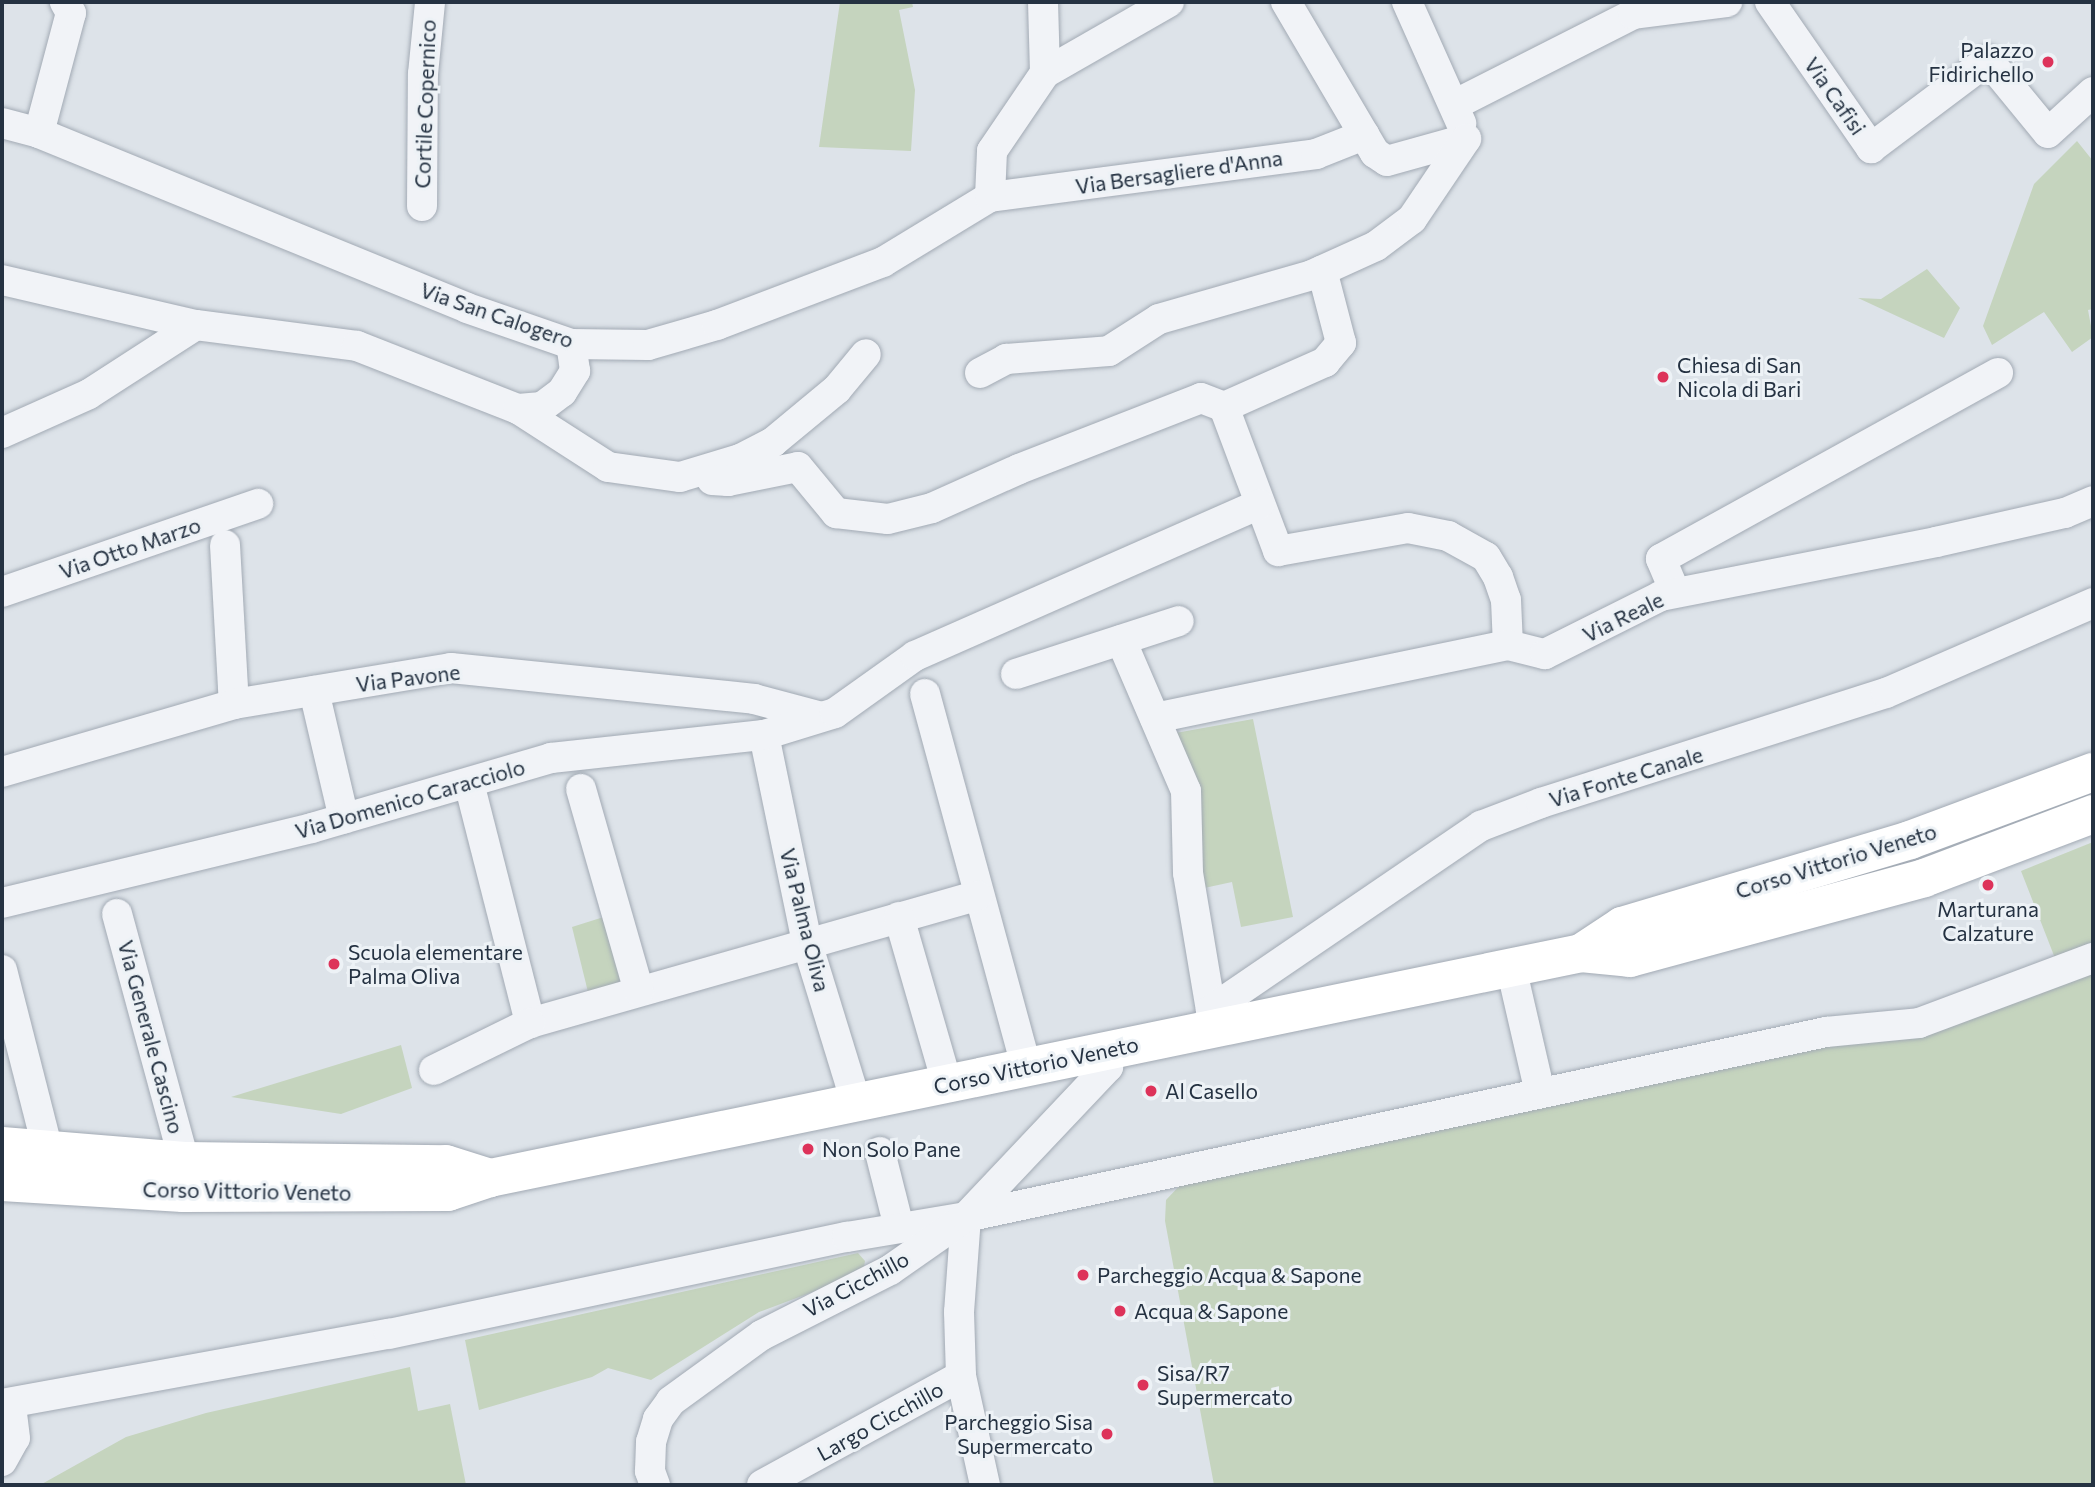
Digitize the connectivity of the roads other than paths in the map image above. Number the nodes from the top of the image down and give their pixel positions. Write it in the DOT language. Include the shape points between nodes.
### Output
graph roads {
  1 [pos="65,2"];
  2 [pos="430,2"];
  3 [pos="1043,2"];
  4 [pos="1169,2"];
  5 [pos="1286,2"];
  6 [pos="1407,2"];
  7 [pos="1727,2"];
  8 [pos="1770,2"];
  9 [pos="1630,8"];
  10 [pos="1045,73"];
  11 [pos="2093,92"];
  12 [pos="1454,105"];
  13 [pos="2,123"];
  14 [pos="38,133"];
  15 [pos="1364,135"];
  16 [pos="1466,139"];
  17 [pos="990,197"];
  18 [pos="422,206"];
  19 [pos="1322,270"];
  20 [pos="2,280"];
  21 [pos="196,325"];
  22 [pos="571,344"];
  23 [pos="866,354"];
  24 [pos="980,373"];
  25 [pos="1998,373"];
  26 [pos="1224,407"];
  27 [pos="518,409"];
  28 [pos="2,433"];
  29 [pos="680,477"];
  30 [pos="2093,502"];
  31 [pos="1259,504"];
  32 [pos="258,505"];
  33 [pos="225,545"];
  34 [pos="2,592"];
  35 [pos="1675,592"];
  36 [pos="2093,603"];
  37 [pos="1179,621"];
  38 [pos="1121,640"];
  39 [pos="1508,645"];
  40 [pos="1016,674"];
  41 [pos="314,691"];
  42 [pos="925,694"];
  43 [pos="234,704"];
  44 [pos="821,717"];
  45 [pos="1155,719"];
  46 [pos="764,735"];
  47 [pos="2,772"];
  48 [pos="2093,772"];
  49 [pos="469,783"];
  50 [pos="581,789"];
  51 [pos="2093,814"];
  52 [pos="344,819"];
  53 [pos="977,896"];
  54 [pos="2,903"];
  55 [pos="117,914"];
  56 [pos="899,917"];
  57 [pos="807,943"];
  58 [pos="1581,953"];
  59 [pos="2093,958"];
  60 [pos="1511,967"];
  61 [pos="2,970"];
  62 [pos="639,991"];
  63 [pos="1212,1019"];
  64 [pos="530,1023"];
  65 [pos="1104,1051"];
  66 [pos="1026,1067"];
  67 [pos="435,1070"];
  68 [pos="947,1083"];
  69 [pos="1540,1093"];
  70 [pos="856,1102"];
  71 [pos="2,1146"];
  72 [pos="48,1150"];
  73 [pos="880,1152"];
  74 [pos="184,1161"];
  75 [pos="490,1178"];
  76 [pos="2,1182"];
  77 [pos="966,1217"];
  78 [pos="899,1227"];
  79 [pos="961,1376"];
  80 [pos="6,1403"];
  81 [pos="2,1461"];
  82 [pos="655,1485"];
  83 [pos="762,1485"];
  84 [pos="985,1485"];
  1 -- 14 [label="street" via="71,12"];
  2 -- 18 [label="street, Cortile Copernico" via="423,74"];
  3 -- 10 [label="street"];
  4 -- 10 [label="street"];
  5 -- 15 [label="street"];
  6 -- 12 [label="street"];
  7 -- 9 [label="street"];
  8 -- 11 [label="street, Via Cafisi" via="1871,148 1988,60 2048,133"];
  9 -- 12 [label="street"];
  10 -- 17 [label="street" via="992,151"];
  12 -- 16 [label="street"];
  13 -- 14 [label="street, Via San Calogero"];
  14 -- 22 [label="street, Via San Calogero" via="467,308"];
  15 -- 16 [label="street" via="1375,153 1387,161"];
  15 -- 17 [label="street, Via Bersagliere d'Anna" via="1317,154"];
  16 -- 19 [label="street" via="1412,219 1376,246"];
  17 -- 22 [label="street, Via San Calogero" via="883,262 717,325 648,345"];
  19 -- 24 [label="street" via="1159,319 1109,351 1006,359"];
  19 -- 26 [label="street" via="1341,343 1325,362 1298,377"];
  20 -- 21 [label="street"];
  21 -- 27 [label="street" via="357,346"];
  21 -- 28 [label="street" via="89,394"];
  22 -- 27 [label="street" via="576,361 568,384 542,407"];
  23 -- 29 [label="street" via="836,389 773,442 731,463"];
  25 -- 35 [label="street" via="1661,559"];
  26 -- 29 [label="street" via="1201,398 932,508 888,519 836,513 798,467 728,481"];
  26 -- 31 [label="street"];
  27 -- 29 [label="street" via="608,467"];
  30 -- 35 [label="street, Via Reale" via="2065,513 1936,542"];
  31 -- 39 [label="street" via="1278,551 1408,528 1469,545 1486,557 1498,577 1506,600"];
  31 -- 44 [label="street, Via Domenico Caracciolo" via="1225,515 915,656 855,701"];
  32 -- 34 [label="street, Via Otto Marzo"];
  33 -- 43 [label="street, Via Otto Marzo"];
  35 -- 39 [label="street, Via Reale" via="1545,653"];
  36 -- 63 [label="street, Via Fonte Canale" via="1886,693 1541,803 1481,827"];
  37 -- 38 [label="street"];
  38 -- 40 [label="street"];
  38 -- 45 [label="street"];
  39 -- 45 [label="street, Via Reale"];
  41 -- 43 [label="street, Via Pavone"];
  41 -- 44 [label="street, Via Pavone" via="451,668 754,699"];
  41 -- 52 [label="street"];
  42 -- 53 [label="street"];
  43 -- 47 [label="street, Via Pavone"];
  44 -- 46 [label="street, Via Domenico Caracciolo"];
  45 -- 63 [label="street" via="1186,791 1188,873"];
  46 -- 49 [label="street, Via Domenico Caracciolo" via="551,758"];
  46 -- 57 [label="street, Via Palma Oliva"];
  48 -- 58 [label="main road, Corso Vittorio Veneto" via="1910,841 1622,926"];
  49 -- 52 [label="street, Via Domenico Caracciolo"];
  49 -- 64 [label="street"];
  50 -- 62 [label="street"];
  51 -- 58 [label="main road, Corso Vittorio Veneto" via="1924,878 1630,958"];
  52 -- 54 [label="street, Via Domenico Caracciolo"];
  53 -- 56 [label="street"];
  53 -- 66 [label="street"];
  55 -- 74 [label="street, Via Generale Cascino"];
  56 -- 57 [label="street"];
  56 -- 68 [label="street"];
  57 -- 62 [label="street"];
  57 -- 70 [label="street, Via Palma Oliva"];
  58 -- 60 [label="main road, Corso Vittorio Veneto"];
  59 -- 69 [label="street" via="1919,1023 1826,1032"];
  60 -- 63 [label="main road, Corso Vittorio Veneto"];
  60 -- 69 [label="street"];
  61 -- 72 [label="street"];
  62 -- 64 [label="street"];
  63 -- 65 [label="main road, Corso Vittorio Veneto"];
  64 -- 67 [label="street"];
  65 -- 66 [label="main road, Corso Vittorio Veneto"];
  65 -- 77 [label="street, Via Cicchillo" via="1108,1067"];
  66 -- 68 [label="main road, Corso Vittorio Veneto"];
  68 -- 70 [label="main road, Corso Vittorio Veneto"];
  69 -- 77 [label="street"];
  70 -- 75 [label="main road, Corso Vittorio Veneto"];
  71 -- 72 [label="main road, Corso Vittorio Veneto"];
  72 -- 74 [label="main road, Corso Vittorio Veneto"];
  73 -- 78 [label="street"];
  74 -- 75 [label="main road, Corso Vittorio Veneto" via="446,1164"];
  75 -- 76 [label="main road, Corso Vittorio Veneto" via="448,1192 183,1193"];
  77 -- 78 [label="street"];
  77 -- 79 [label="street, Largo Cicchillo" via="958,1312"];
  77 -- 82 [label="street, Via Cicchillo" via="890,1270 762,1335 671,1401 658,1419 651,1442 650,1471"];
  78 -- 80 [label="street" via="389,1334"];
  79 -- 83 [label="street, Largo Cicchillo"];
  79 -- 84 [label="street, Largo Cicchillo"];
  80 -- 81 [label="street" via="15,1438"];
}
